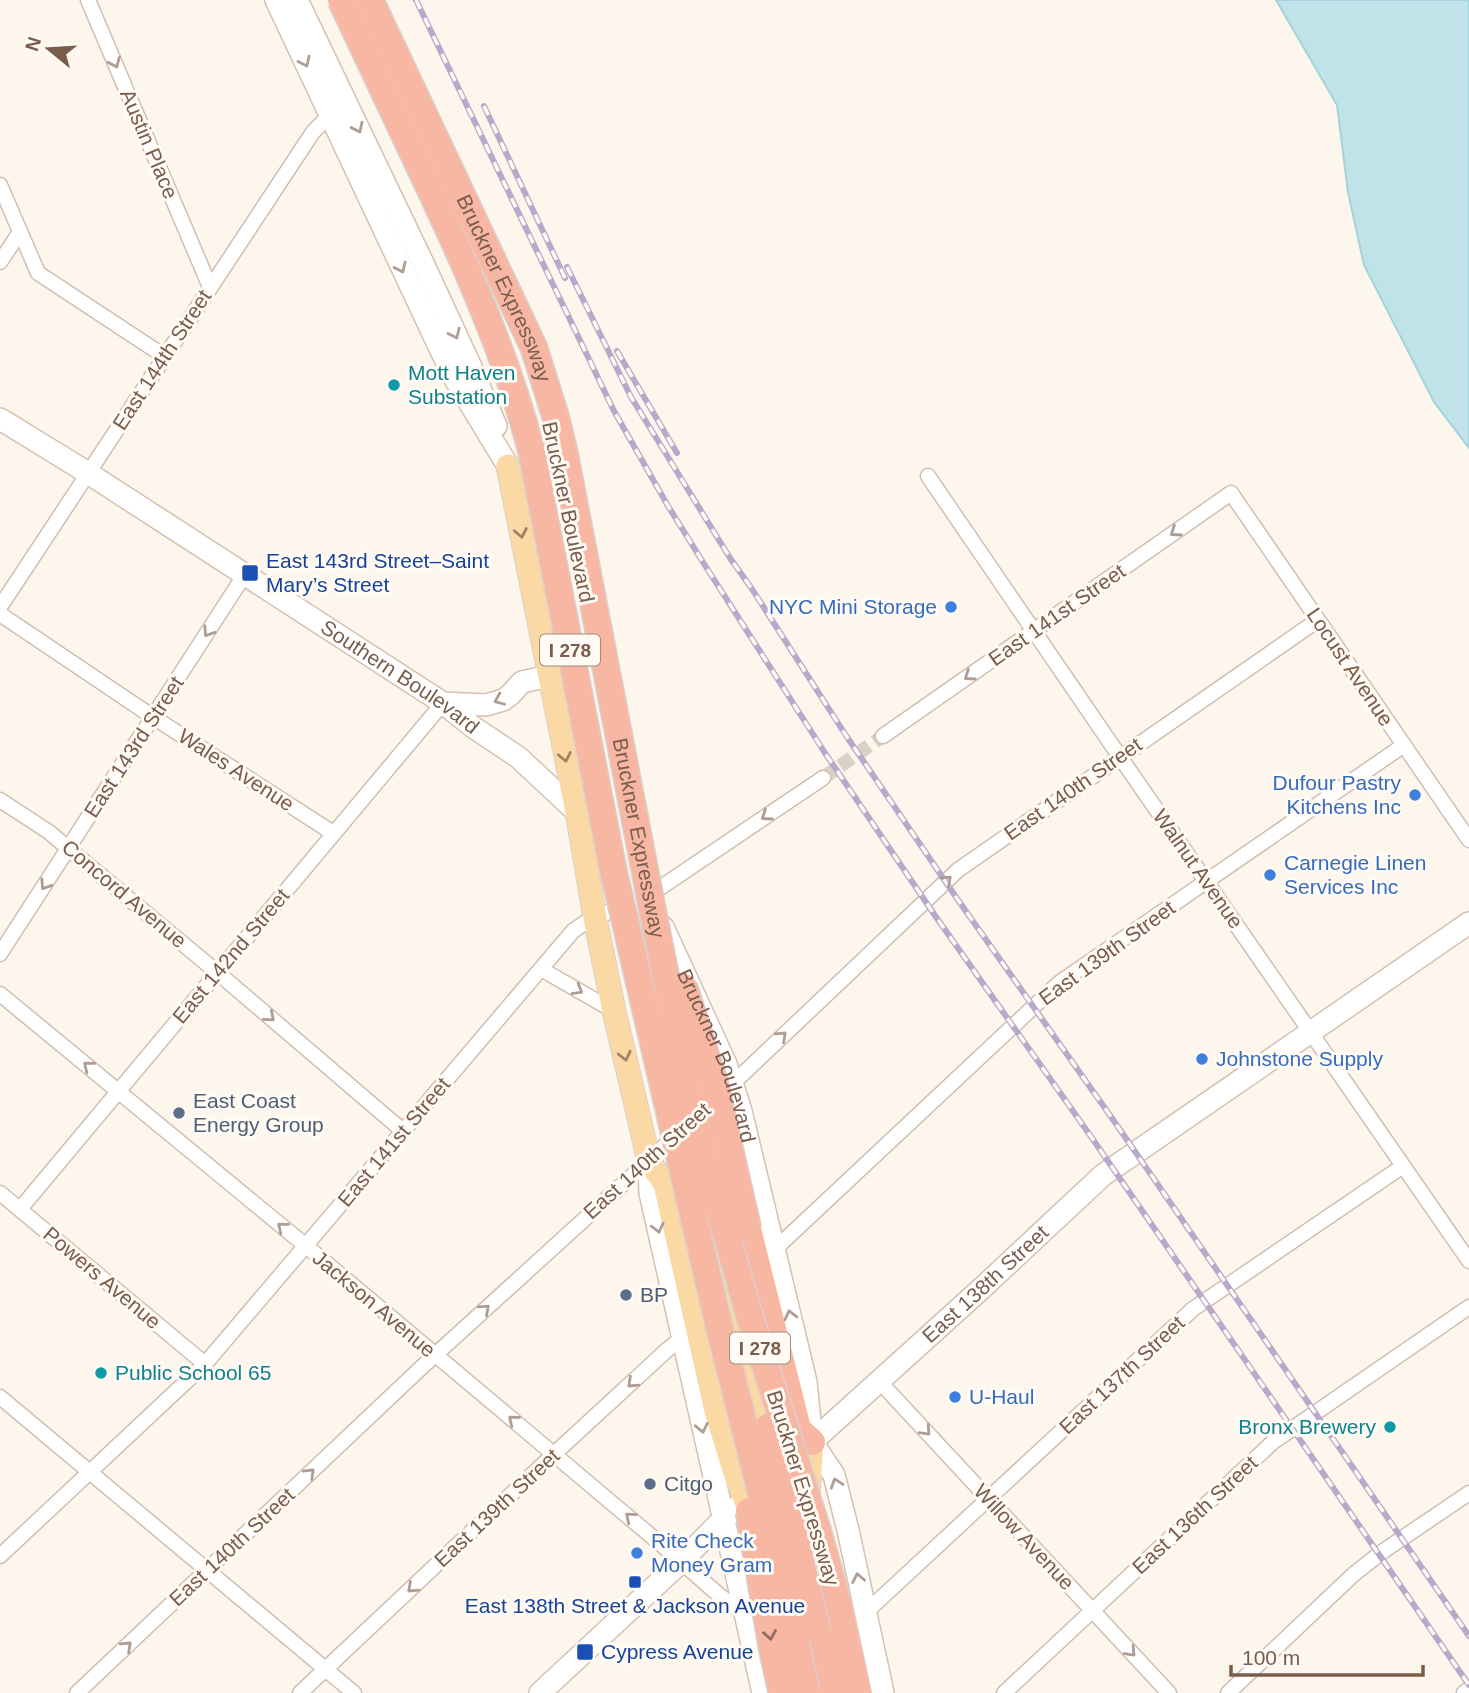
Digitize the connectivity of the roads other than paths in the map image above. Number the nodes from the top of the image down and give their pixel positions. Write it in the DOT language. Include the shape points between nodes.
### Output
graph roads {
  1 [pos="88,0"];
  2 [pos="276,0"];
  3 [pos="298,0"];
  4 [pos="329,0"];
  5 [pos="341,0"];
  6 [pos="353,0"];
  7 [pos="370,0"];
  8 [pos="329,116"];
  9 [pos="416,132"];
  10 [pos="0,185"];
  11 [pos="434,228"];
  12 [pos="20,232"];
  13 [pos="0,262"];
  14 [pos="210,287"];
  15 [pos="164,356"];
  16 [pos="0,419"];
  17 [pos="535,449"];
  18 [pos="508,466"];
  19 [pos="88,472"];
  20 [pos="928,476"];
  21 [pos="1231,494"];
  22 [pos="571,518"];
  23 [pos="245,574"];
  24 [pos="0,607"];
  25 [pos="0,614"];
  26 [pos="1318,620"];
  27 [pos="1034,631"];
  28 [pos="549,676"];
  29 [pos="443,704"];
  30 [pos="593,709"];
  31 [pos="153,717"];
  32 [pos="883,736"];
  33 [pos="1404,746"];
  34 [pos="1120,757"];
  35 [pos="822,778"];
  36 [pos="0,800"];
  37 [pos="577,812"];
  38 [pos="333,833"];
  39 [pos="1469,840"];
  40 [pos="69,849"];
  41 [pos="1207,882"];
  42 [pos="644,906"];
  43 [pos="595,918"];
  44 [pos="1469,923"];
  45 [pos="0,954"];
  46 [pos="541,969"];
  47 [pos="218,973"];
  48 [pos="0,994"];
  49 [pos="614,1012"];
  50 [pos="1310,1032"];
  51 [pos="733,1083"];
  52 [pos="118,1091"];
  53 [pos="687,1125"];
  54 [pos="403,1131"];
  55 [pos="649,1161"];
  56 [pos="706,1163"];
  57 [pos="1403,1166"];
  58 [pos="0,1193"];
  59 [pos="20,1209"];
  60 [pos="306,1246"];
  61 [pos="774,1250"];
  62 [pos="1469,1261"];
  63 [pos="1469,1307"];
  64 [pos="700,1330"];
  65 [pos="434,1355"];
  66 [pos="205,1364"];
  67 [pos="879,1381"];
  68 [pos="0,1397"];
  69 [pos="812,1442"];
  70 [pos="554,1454"];
  71 [pos="90,1472"];
  72 [pos="770,1478"];
  73 [pos="1469,1493"];
  74 [pos="746,1499"];
  75 [pos="988,1500"];
  76 [pos="723,1519"];
  77 [pos="0,1556"];
  78 [pos="681,1562"];
  79 [pos="208,1570"];
  80 [pos="1093,1611"];
  81 [pos="865,1613"];
  82 [pos="746,1615"];
  83 [pos="807,1618"];
  84 [pos="326,1669"];
  85 [pos="1469,1689"];
  86 [pos="77,1693"];
  87 [pos="300,1693"];
  88 [pos="354,1693"];
  89 [pos="540,1693"];
  90 [pos="763,1693"];
  91 [pos="782,1693"];
  92 [pos="808,1693"];
  93 [pos="824,1693"];
  94 [pos="832,1693"];
  95 [pos="858,1693"];
  96 [pos="883,1693"];
  97 [pos="1004,1693"];
  98 [pos="1169,1693"];
  99 [pos="1228,1693"];
  100 [pos="1464,1693"];
  1 -- 14 [label="street, Austin Place, one-way"];
  2 -- 8 [label="main road, one-way"];
  3 -- 18 [label="main road, one-way" via="471,367"];
  4 -- 11 [label="main road, Bruckner Boulevard"];
  5 -- 64 [label="highway, Bruckner Expressway / I 278, bridge" via="445,220 495,335 521,411"];
  6 -- 9 [label="main road, Bruckner Boulevard"];
  7 -- 42 [label="highway, Bruckner Expressway / I 278, bridge" via="534,348 547,386 565,456"];
  8 -- 14 [label="street, East 144th Street" via="313,132"];
  8 -- 18 [label="main road, one-way" via="452,374"];
  9 -- 11 [label="main road"];
  9 -- 22 [label="main road, Bruckner Boulevard" via="538,387 554,436"];
  10 -- 12 [label="street"];
  11 -- 17 [label="main road, Bruckner Boulevard"];
  12 -- 13 [label="street"];
  12 -- 15 [label="street" via="38,273"];
  14 -- 15 [label="street, East 144th Street"];
  15 -- 19 [label="street, East 144th Street"];
  16 -- 19 [label="main road, Southern Boulevard"];
  17 -- 22 [label="main road" via="553,471"];
  17 -- 30 [label="main road, Bruckner Boulevard" via="552,500"];
  18 -- 28 [label="main road, one-way"];
  19 -- 23 [label="main road, Southern Boulevard"];
  19 -- 24 [label="street, East 144th Street"];
  20 -- 27 [label="street, Walnut Avenue"];
  21 -- 26 [label="street, Locust Avenue"];
  21 -- 27 [label="street, East 141st Street, one-way"];
  22 -- 42 [label="main road, Bruckner Boulevard"];
  23 -- 29 [label="main road, Southern Boulevard"];
  23 -- 31 [label="street, East 143rd Street, one-way"];
  25 -- 31 [label="street, Wales Avenue"];
  26 -- 33 [label="street, Locust Avenue"];
  26 -- 34 [label="street, East 140th Street"];
  27 -- 32 [label="street, East 141st Street, one-way"];
  27 -- 34 [label="street, Walnut Avenue"];
  28 -- 29 [label="main road, one-way" via="522,682 503,700 486,705"];
  28 -- 30 [label="main road"];
  28 -- 37 [label="main road, one-way"];
  29 -- 37 [label="main road, Southern Boulevard" via="518,757"];
  29 -- 38 [label="street, East 142nd Street"];
  30 -- 42 [label="main road, Bruckner Boulevard"];
  31 -- 38 [label="street, Wales Avenue"];
  31 -- 40 [label="street, East 143rd Street"];
  33 -- 39 [label="street, Locust Avenue"];
  33 -- 41 [label="street, East 139th Street"];
  34 -- 41 [label="street, Walnut Avenue"];
  51 -- 34 [label="street, East 140th Street, one-way" via="958,870"];
  35 -- 42 [label="street, East 141st Street, one-way"];
  36 -- 40 [label="street, Concord Avenue"];
  37 -- 43 [label="main road"];
  38 -- 47 [label="street, East 142nd Street"];
  40 -- 45 [label="street, East 143rd Street, one-way"];
  40 -- 47 [label="street, Concord Avenue"];
  41 -- 50 [label="street, Walnut Avenue"];
  41 -- 61 [label="street, East 139th Street" via="1059,983"];
  42 -- 43 [label="street, East 141st Street"];
  42 -- 51 [label="main road, Bruckner Boulevard"];
  42 -- 53 [label="main road, Bruckner Boulevard"];
  42 -- 56 [label="highway, Bruckner Expressway / I 278, bridge"];
  42 -- 69 [label="highway, bridge" via="688,997 711,1071 798,1429"];
  43 -- 46 [label="street, East 141st Street" via="573,931"];
  43 -- 49 [label="main road"];
  44 -- 50 [label="main road, East 138th Street"];
  46 -- 49 [label="street, one-way"];
  46 -- 54 [label="street, East 141st Street"];
  47 -- 52 [label="street, East 142nd Street"];
  47 -- 54 [label="street, Concord Avenue, one-way"];
  52 -- 48 [label="street, Jackson Avenue, one-way"];
  49 -- 55 [label="main road, one-way"];
  50 -- 57 [label="street, Walnut Avenue"];
  50 -- 67 [label="main road, East 138th Street" via="1102,1175"];
  51 -- 53 [label="street, East 140th Street"];
  51 -- 61 [label="main road, Bruckner Boulevard"];
  52 -- 59 [label="street, East 142nd Street"];
  60 -- 52 [label="street, Jackson Avenue, one-way"];
  53 -- 55 [label="street, East 140th Street"];
  53 -- 72 [label="main road, Bruckner Boulevard"];
  54 -- 60 [label="street, East 141st Street"];
  55 -- 64 [label="main road, one-way" via="665,1184"];
  65 -- 55 [label="street, East 140th Street, one-way"];
  56 -- 94 [label="highway, bridge" via="721,1246"];
  56 -- 95 [label="highway, Bruckner Expressway / I 278, bridge" via="826,1556"];
  57 -- 62 [label="street, Walnut Avenue"];
  57 -- 75 [label="street, East 137th Street" via="1193,1309"];
  58 -- 59 [label="street, Powers Avenue"];
  59 -- 66 [label="street, Powers Avenue"];
  60 -- 65 [label="street, Jackson Avenue"];
  60 -- 66 [label="street, East 141st Street"];
  69 -- 61 [label="main road, Bruckner Boulevard, one-way" via="806,1382"];
  63 -- 80 [label="street, East 136th Street" via="1273,1442"];
  64 -- 70 [label="street, East 139th Street, one-way"];
  64 -- 74 [label="main road" via="716,1411"];
  64 -- 76 [label="main road, one-way"];
  64 -- 91 [label="highway, one-way, bridge"];
  64 -- 92 [label="highway, Bruckner Expressway / I 278, bridge" via="764,1504"];
  70 -- 65 [label="street, Jackson Avenue, one-way"];
  79 -- 65 [label="street, East 140th Street, one-way"];
  66 -- 71 [label="street, East 141st Street"];
  67 -- 69 [label="main road, East 138th Street"];
  67 -- 75 [label="street, Willow Avenue, one-way"];
  68 -- 71 [label="street"];
  69 -- 72 [label="main road, East 138th Street"];
  81 -- 69 [label="main road, Bruckner Boulevard, one-way" via="834,1475"];
  69 -- 83 [label="main road"];
  78 -- 70 [label="street, Jackson Avenue, one-way"];
  70 -- 84 [label="street, East 139th Street, one-way"];
  71 -- 77 [label="street, East 141st Street"];
  71 -- 79 [label="street"];
  72 -- 74 [label="main road, East 138th Street"];
  72 -- 83 [label="main road, Bruckner Boulevard"];
  73 -- 99 [label="street" via="1353,1574"];
  74 -- 76 [label="main road, East 138th Street"];
  74 -- 92 [label="main road" via="787,1613"];
  75 -- 80 [label="street, Willow Avenue"];
  75 -- 81 [label="street, East 137th Street"];
  76 -- 78 [label="main road, East 138th Street"];
  76 -- 82 [label="main road"];
  78 -- 82 [label="street, Jackson Avenue"];
  78 -- 89 [label="main road, East 138th Street"];
  79 -- 84 [label="street"];
  86 -- 79 [label="street, East 140th Street, one-way"];
  80 -- 97 [label="street, East 136th Street"];
  80 -- 98 [label="street, Willow Avenue, one-way"];
  81 -- 96 [label="main road, Bruckner Boulevard"];
  82 -- 90 [label="main road"];
  83 -- 93 [label="main road, Bruckner Boulevard"];
  84 -- 87 [label="street, East 139th Street"];
  84 -- 88 [label="street"];
  85 -- 100 [label="street"];
}
